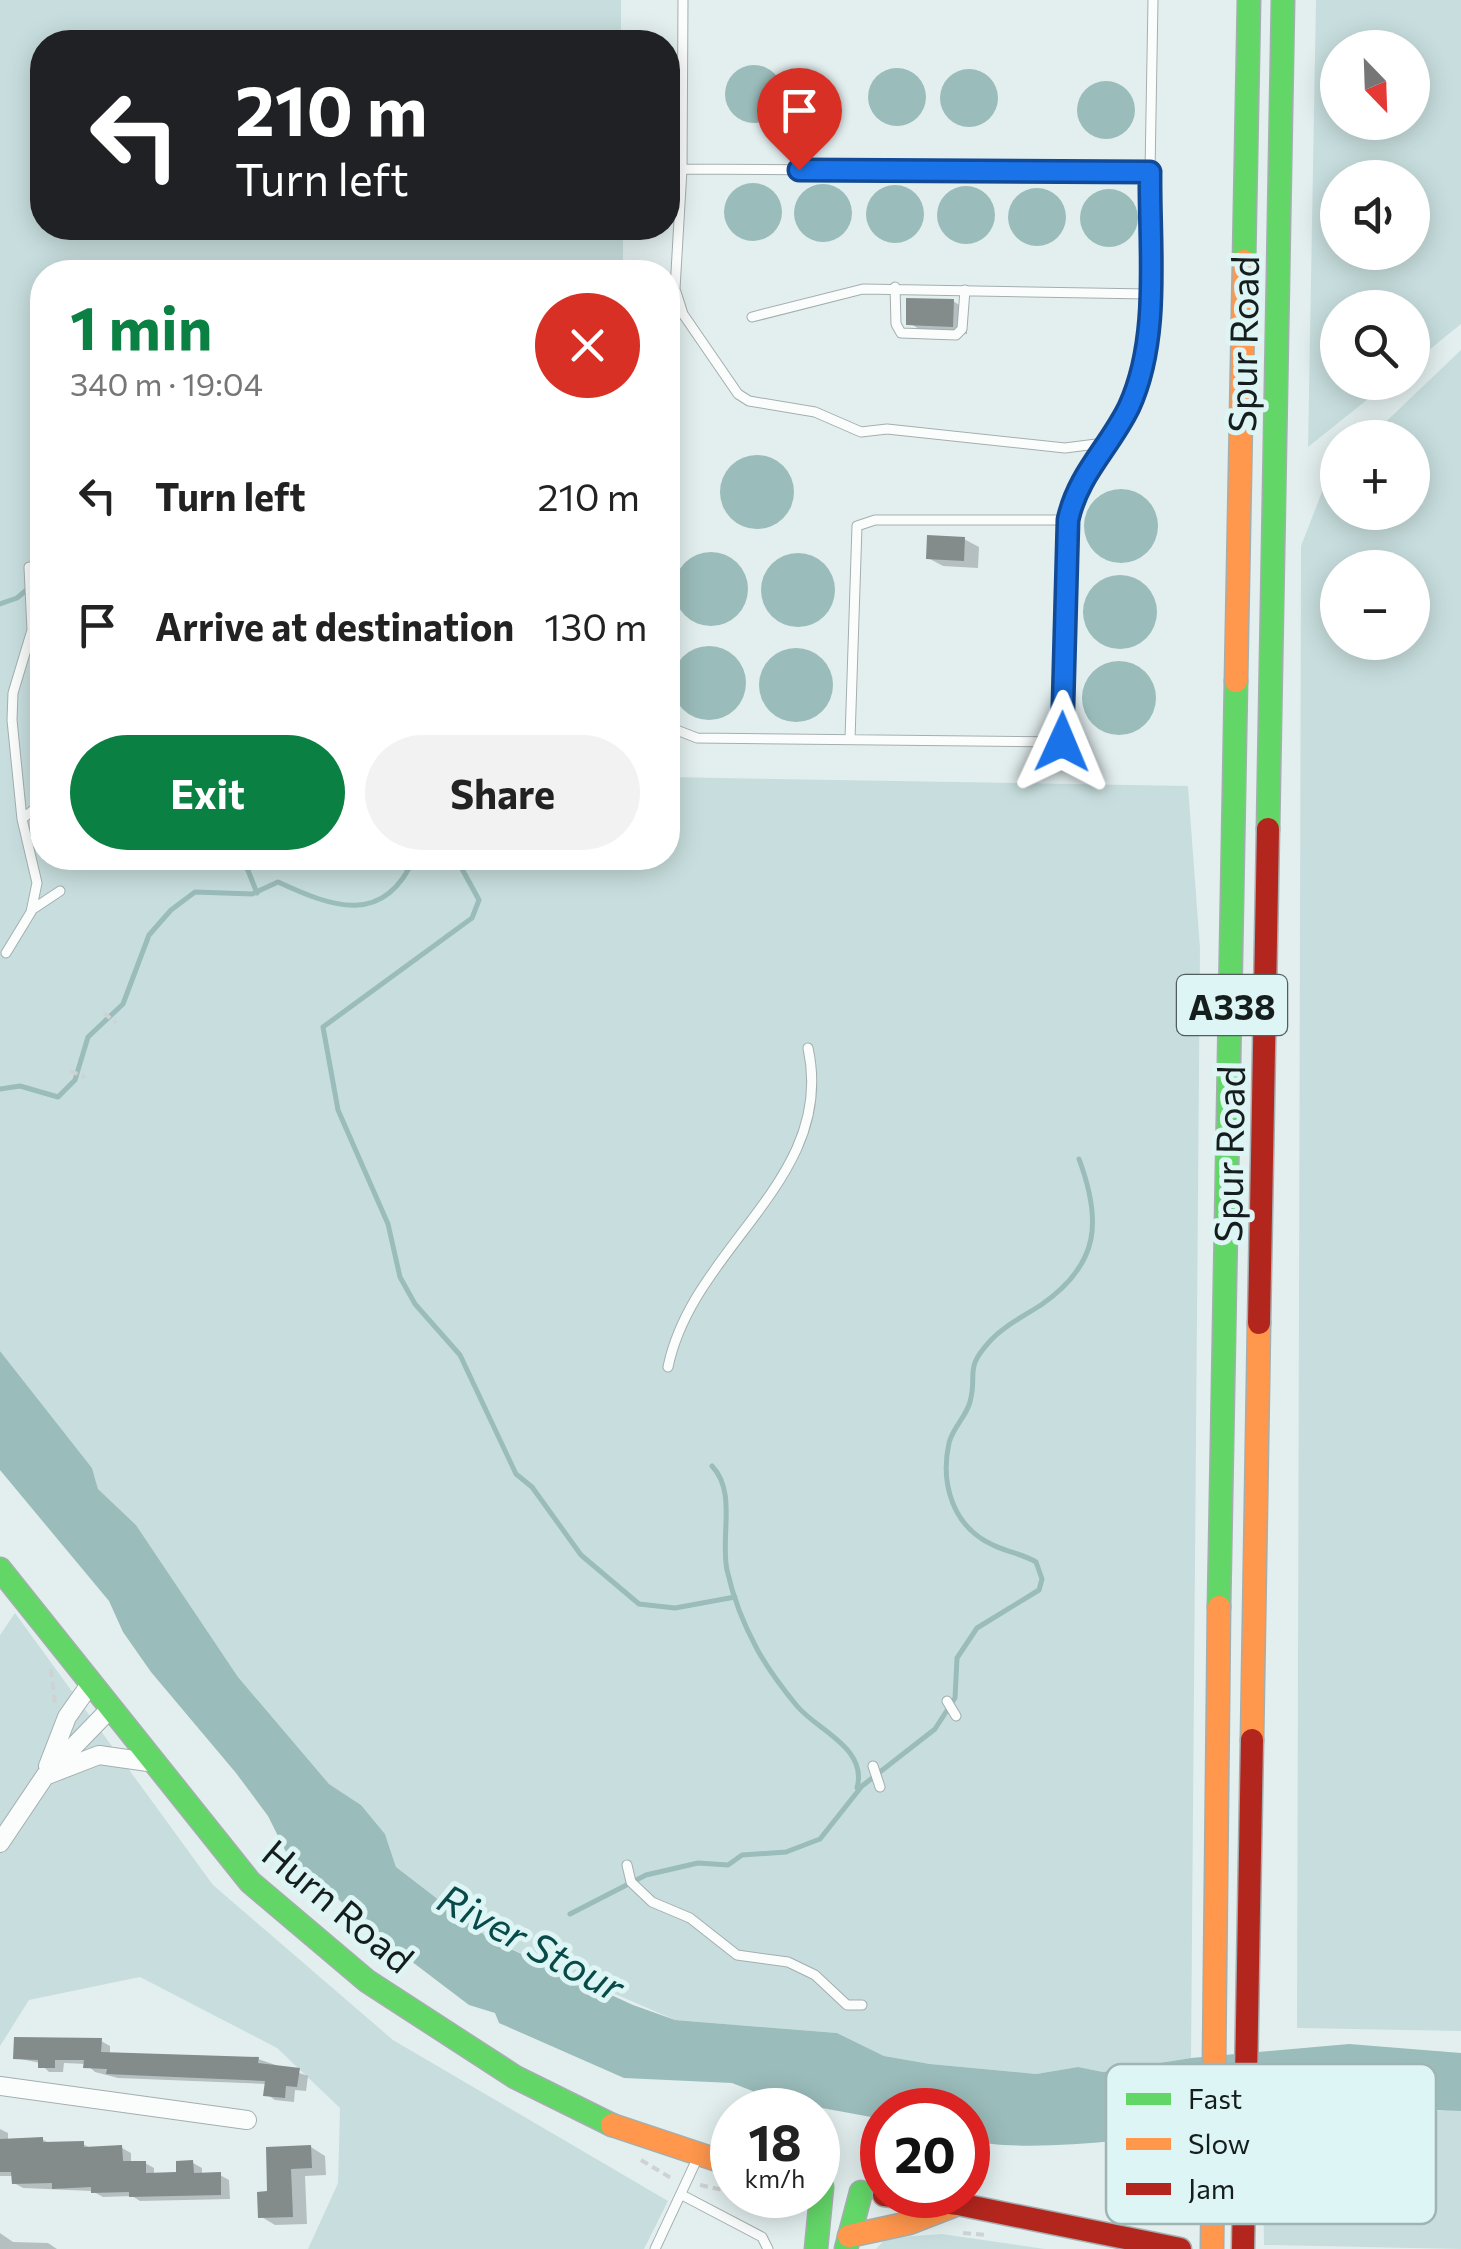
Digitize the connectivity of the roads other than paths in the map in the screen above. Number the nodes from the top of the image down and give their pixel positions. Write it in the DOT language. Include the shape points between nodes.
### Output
graph roads {
  1 [pos="683,0"];
  2 [pos="1153,0"];
  3 [pos="1235,0"];
  4 [pos="1249,0"];
  5 [pos="1282,0"];
  6 [pos="682,169"];
  7 [pos="1150,172"];
  8 [pos="680,203"];
  9 [pos="1246,209"];
  10 [pos="894,288"];
  11 [pos="966,290"];
  12 [pos="1148,294"];
  13 [pos="680,303"];
  14 [pos="752,317"];
  15 [pos="1104,443"];
  16 [pos="1068,520"];
  17 [pos="28,572"];
  18 [pos="30,582"];
  19 [pos="30,637"];
  20 [pos="680,731"];
  21 [pos="850,740"];
  22 [pos="30,813"];
  23 [pos="22,819"];
  24 [pos="30,853"];
  25 [pos="34,870"];
  26 [pos="60,891"];
  27 [pos="31,912"];
  28 [pos="6,953"];
  29 [pos="808,1048"];
  30 [pos="668,1367"];
  31 [pos="0,1569"];
  32 [pos="91,1682"];
  33 [pos="946,1700"];
  34 [pos="110,1709"];
  35 [pos="956,1716"];
  36 [pos="155,1762"];
  37 [pos="873,1766"];
  38 [pos="45,1776"];
  39 [pos="880,1788"];
  40 [pos="0,1842"];
  41 [pos="627,1865"];
  42 [pos="862,2005"];
  43 [pos="1213,2064"];
  44 [pos="1247,2064"];
  45 [pos="0,2086"];
  46 [pos="248,2120"];
  47 [pos="698,2157"];
  48 [pos="710,2160"];
  49 [pos="682,2195"];
  50 [pos="990,2210"];
  51 [pos="821,2218"];
  52 [pos="862,2218"];
  53 [pos="920,2218"];
  54 [pos="1243,2224"];
  55 [pos="848,2242"];
  56 [pos="655,2249"];
  57 [pos="768,2249"];
  58 [pos="816,2249"];
  59 [pos="1180,2249"];
  60 [pos="1243,2249"];
  1 -- 6 [label="lane"];
  2 -- 7 [label="lane"];
  3 -- 9 [label="main road"];
  4 -- 9 [label="main road, Spur Road / A338"];
  5 -- 44 [label="main road, Spur Road / A338"];
  6 -- 7 [label="lane"];
  6 -- 8 [label="lane"];
  7 -- 12 [label="lane"];
  9 -- 43 [label="main road, Spur Road / A338"];
  10 -- 11 [label="lane"];
  10 -- 11 [label="lane" via="902,333 956,335"];
  10 -- 14 [label="lane" via="838,293"];
  11 -- 12 [label="lane"];
  12 -- 15 [label="lane" via="1138,383"];
  13 -- 15 [label="lane" via="749,402 814,412 861,432 887,429 1065,448"];
  15 -- 16 [label="lane" via="1074,492"];
  16 -- 21 [label="lane" via="875,520 857,526"];
  16 -- 21 [label="lane" via="1062,742"];
  17 -- 18 [label="lane"];
  19 -- 23 [label="lane" via="13,693"];
  20 -- 21 [label="lane" via="698,738"];
  22 -- 23 [label="lane"];
  23 -- 24 [label="lane"];
  25 -- 27 [label="lane"];
  26 -- 27 [label="lane"];
  27 -- 28 [label="lane"];
  29 -- 30 [label="lane" via="813,1081 803,1143 687,1309"];
  31 -- 32 [label="main road, Hurn Road"];
  32 -- 34 [label="main road, Hurn Road"];
  32 -- 38 [label="street" via="68,1716"];
  33 -- 35 [label="lane"];
  34 -- 36 [label="main road, Hurn Road"];
  34 -- 38 [label="street"];
  36 -- 38 [label="street" via="99,1755"];
  36 -- 47 [label="main road, Hurn Road" via="250,1882 368,1981 591,2118"];
  37 -- 39 [label="lane"];
  38 -- 40 [label="street"];
  41 -- 42 [label="lane" via="652,1902 690,1918 737,1954 798,1966 847,2005"];
  45 -- 46 [label="street"];
  47 -- 48 [label="main road, Hurn Road"];
  47 -- 49 [label="lane"];
  49 -- 56 [label="lane"];
  49 -- 57 [label="lane" via="762,2236"];
  50 -- 59 [label="main road"];
  51 -- 58 [label="main road"];
  52 -- 55 [label="main road"];
  53 -- 55 [label="main road"];
  54 -- 60 [label="main road, Spur Road / A338"];
}
